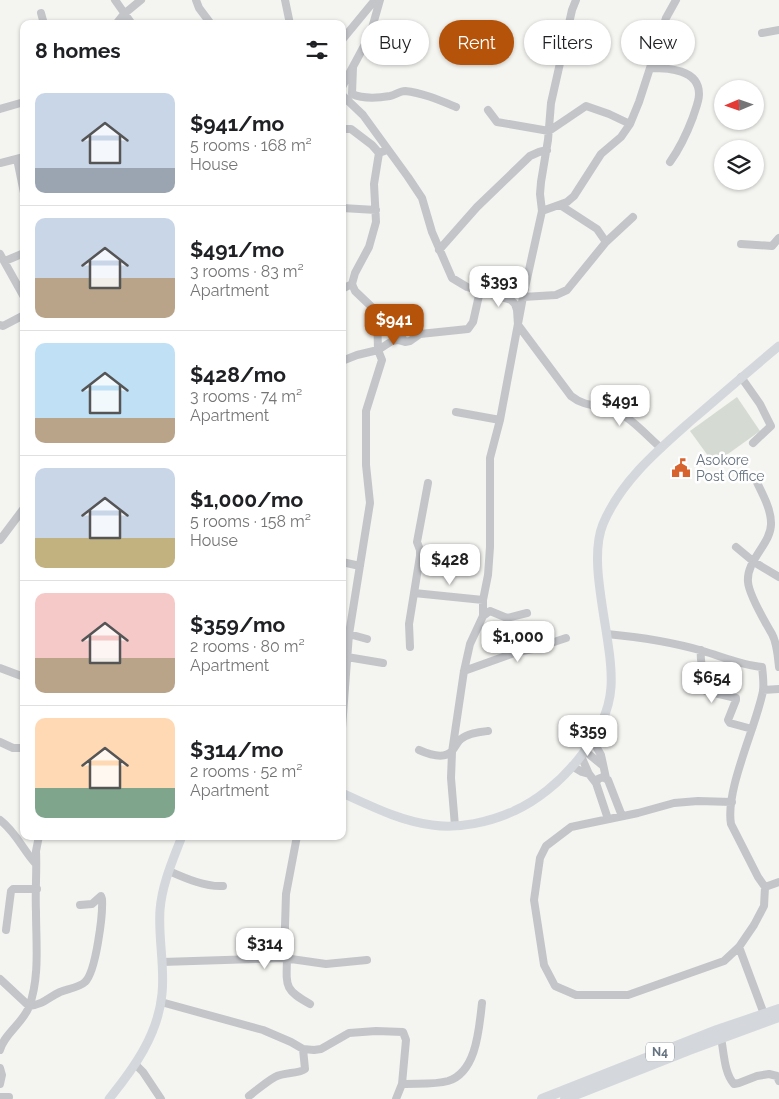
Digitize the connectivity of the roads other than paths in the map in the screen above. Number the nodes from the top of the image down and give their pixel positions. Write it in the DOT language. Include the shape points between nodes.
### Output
graph roads {
  1 [pos="115,0"];
  2 [pos="141,0"];
  3 [pos="196,0"];
  4 [pos="285,0"];
  5 [pos="375,0"];
  6 [pos="380,0"];
  7 [pos="576,0"];
  8 [pos="676,0"];
  9 [pos="41,13"];
  10 [pos="124,14"];
  11 [pos="43,20"];
  12 [pos="119,20"];
  13 [pos="129,20"];
  14 [pos="209,20"];
  15 [pos="289,20"];
  16 [pos="779,30"];
  17 [pos="762,33"];
  18 [pos="346,35"];
  19 [pos="353,67"];
  20 [pos="650,68"];
  21 [pos="346,80"];
  22 [pos="346,98"];
  23 [pos="20,103"];
  24 [pos="456,107"];
  25 [pos="0,109"];
  26 [pos="488,110"];
  27 [pos="630,124"];
  28 [pos="346,128"];
  29 [pos="549,131"];
  30 [pos="387,150"];
  31 [pos="547,150"];
  32 [pos="378,153"];
  33 [pos="20,158"];
  34 [pos="670,162"];
  35 [pos="0,163"];
  36 [pos="560,205"];
  37 [pos="346,208"];
  38 [pos="376,210"];
  39 [pos="542,211"];
  40 [pos="633,218"];
  41 [pos="606,242"];
  42 [pos="777,243"];
  43 [pos="741,244"];
  44 [pos="439,250"];
  45 [pos="0,254"];
  46 [pos="20,255"];
  47 [pos="5,261"];
  48 [pos="352,284"];
  49 [pos="346,287"];
  50 [pos="20,289"];
  51 [pos="480,291"];
  52 [pos="522,297"];
  53 [pos="377,312"];
  54 [pos="20,317"];
  55 [pos="0,325"];
  56 [pos="518,325"];
  57 [pos="406,342"];
  58 [pos="779,346"];
  59 [pos="378,350"];
  60 [pos="346,359"];
  61 [pos="742,377"];
  62 [pos="456,412"];
  63 [pos="500,420"];
  64 [pos="753,443"];
  65 [pos="661,448"];
  66 [pos="754,476"];
  67 [pos="428,483"];
  68 [pos="20,513"];
  69 [pos="0,540"];
  70 [pos="736,547"];
  71 [pos="754,562"];
  72 [pos="346,563"];
  73 [pos="360,566"];
  74 [pos="779,577"];
  75 [pos="414,593"];
  76 [pos="483,600"];
  77 [pos="527,613"];
  78 [pos="483,616"];
  79 [pos="346,632"];
  80 [pos="607,634"];
  81 [pos="566,638"];
  82 [pos="367,639"];
  83 [pos="410,647"];
  84 [pos="701,650"];
  85 [pos="347,658"];
  86 [pos="346,663"];
  87 [pos="383,663"];
  88 [pos="762,667"];
  89 [pos="779,667"];
  90 [pos="0,668"];
  91 [pos="464,671"];
  92 [pos="20,676"];
  93 [pos="779,689"];
  94 [pos="763,690"];
  95 [pos="752,729"];
  96 [pos="488,731"];
  97 [pos="593,741"];
  98 [pos="0,742"];
  99 [pos="20,748"];
  100 [pos="419,750"];
  101 [pos="452,752"];
  102 [pos="583,754"];
  103 [pos="602,765"];
  104 [pos="572,766"];
  105 [pos="589,774"];
  106 [pos="606,778"];
  107 [pos="596,783"];
  108 [pos="346,796"];
  109 [pos="732,802"];
  110 [pos="622,816"];
  111 [pos="608,819"];
  112 [pos="0,820"];
  113 [pos="455,826"];
  114 [pos="12,832"];
  115 [pos="20,833"];
  116 [pos="37,840"];
  117 [pos="181,840"];
  118 [pos="296,840"];
  119 [pos="36,864"];
  120 [pos="169,871"];
  121 [pos="779,882"];
  122 [pos="223,886"];
  123 [pos="765,887"];
  124 [pos="37,889"];
  125 [pos="80,905"];
  126 [pos="6,930"];
  127 [pos="739,947"];
  128 [pos="286,958"];
  129 [pos="367,960"];
  130 [pos="162,962"];
  131 [pos="0,979"];
  132 [pos="161,1002"];
  133 [pos="482,1003"];
  134 [pos="310,1004"];
  135 [pos="29,1006"];
  136 [pos="779,1009"];
  137 [pos="764,1014"];
  138 [pos="779,1017"];
  139 [pos="721,1038"];
  140 [pos="688,1046"];
  141 [pos="303,1049"];
  142 [pos="0,1050"];
  143 [pos="136,1065"];
  144 [pos="0,1068"];
  145 [pos="779,1081"];
  146 [pos="0,1084"];
  147 [pos="402,1084"];
  148 [pos="249,1096"];
  149 [pos="0,1097"];
  150 [pos="9,1097"];
  151 [pos="109,1099"];
  152 [pos="161,1099"];
  153 [pos="396,1099"];
  154 [pos="542,1099"];
  155 [pos="565,1099"];
  1 -- 10 [label="street"];
  2 -- 10 [label="street"];
  3 -- 14 [label="street"];
  4 -- 15 [label="street"];
  5 -- 18 [label="street"];
  6 -- 19 [label="street" via="370,35"];
  7 -- 29 [label="street" via="551,103"];
  8 -- 20 [label="street" via="666,18"];
  9 -- 11 [label="street"];
  10 -- 12 [label="street"];
  10 -- 13 [label="street"];
  16 -- 17 [label="street"];
  19 -- 21 [label="street"];
  19 -- 24 [label="street" via="352,94 356,96 389,96 403,91 425,94"];
  20 -- 27 [label="street"];
  20 -- 34 [label="street" via="686,73 698,86 698,102 688,131"];
  22 -- 30 [label="street" via="363,115"];
  23 -- 25 [label="street"];
  26 -- 29 [label="street" via="497,122"];
  27 -- 29 [label="street" via="586,106"];
  27 -- 36 [label="street" via="621,138 602,154 574,196"];
  28 -- 32 [label="street" via="351,129"];
  29 -- 31 [label="street"];
  30 -- 32 [label="street"];
  30 -- 44 [label="street" via="422,198"];
  31 -- 39 [label="street" via="540,194"];
  31 -- 44 [label="street" via="530,156 477,207"];
  32 -- 38 [label="street" via="374,184"];
  33 -- 35 [label="street"];
  36 -- 39 [label="street"];
  36 -- 41 [label="street" via="597,229"];
  37 -- 38 [label="street"];
  38 -- 48 [label="street" via="369,247"];
  39 -- 52 [label="street"];
  40 -- 41 [label="street"];
  41 -- 52 [label="street" via="562,294"];
  42 -- 43 [label="street" via="772,246"];
  44 -- 51 [label="street" via="452,278"];
  45 -- 47 [label="street"];
  46 -- 47 [label="street"];
  47 -- 50 [label="street"];
  48 -- 49 [label="street"];
  48 -- 53 [label="street"];
  51 -- 56 [label="street" via="511,300 517,310"];
  51 -- 57 [label="street" via="468,329 420,334"];
  52 -- 56 [label="street"];
  53 -- 57 [label="street" via="393,321"];
  53 -- 59 [label="street"];
  54 -- 55 [label="street"];
  56 -- 63 [label="street"];
  56 -- 65 [label="street" via="571,396 580,403 624,415"];
  57 -- 59 [label="street" via="392,341"];
  58 -- 61 [label="main road"];
  59 -- 60 [label="street"];
  59 -- 73 [label="street" via="382,360 366,419 370,503"];
  61 -- 64 [label="street" via="771,425"];
  61 -- 65 [label="main road"];
  62 -- 63 [label="street"];
  63 -- 76 [label="street" via="490,458 490,547"];
  65 -- 80 [label="main road" via="624,486 602,526 598,566"];
  66 -- 71 [label="street" via="771,522"];
  67 -- 75 [label="street" via="417,542 420,556"];
  68 -- 69 [label="street"];
  70 -- 71 [label="street"];
  71 -- 74 [label="street"];
  71 -- 89 [label="street" via="749,568 748,585 773,635"];
  72 -- 73 [label="street"];
  73 -- 79 [label="street"];
  75 -- 76 [label="street"];
  75 -- 83 [label="street" via="409,624"];
  76 -- 78 [label="street"];
  77 -- 78 [label="street" via="507,618 490,611"];
  78 -- 91 [label="street" via="470,644"];
  79 -- 82 [label="street"];
  79 -- 85 [label="street"];
  80 -- 84 [label="street"];
  80 -- 97 [label="main road" via="611,692"];
  81 -- 91 [label="street"];
  84 -- 88 [label="street" via="744,665"];
  84 -- 95 [label="street" via="706,691 736,698 728,720"];
  85 -- 86 [label="street"];
  85 -- 87 [label="street"];
  88 -- 89 [label="street"];
  88 -- 94 [label="street"];
  90 -- 92 [label="street"];
  91 -- 101 [label="street"];
  93 -- 94 [label="street"];
  94 -- 95 [label="street"];
  95 -- 109 [label="street"];
  96 -- 101 [label="street" via="472,733 461,739"];
  97 -- 102 [label="main road"];
  97 -- 103 [label="street"];
  98 -- 99 [label="street"];
  100 -- 101 [label="street" via="441,756"];
  101 -- 113 [label="street"];
  102 -- 103 [label="street"];
  102 -- 104 [label="main road"];
  102 -- 105 [label="street"];
  103 -- 105 [label="street" via="595,766"];
  103 -- 106 [label="street"];
  104 -- 105 [label="street"];
  104 -- 113 [label="main road" via="558,781 516,810 494,819"];
  105 -- 107 [label="street"];
  106 -- 107 [label="street" via="598,779"];
  106 -- 110 [label="street"];
  107 -- 111 [label="street"];
  108 -- 113 [label="main road" via="404,820 433,826"];
  109 -- 110 [label="street" via="674,804"];
  109 -- 123 [label="street" via="732,824"];
  110 -- 111 [label="street"];
  111 -- 127 [label="street" via="570,828 546,846 540,858 534,900 544,965 556,986 576,995 628,995 724,961"];
  112 -- 114 [label="street"];
  114 -- 115 [label="street"];
  114 -- 119 [label="street"];
  116 -- 119 [label="street"];
  117 -- 120 [label="main road"];
  118 -- 128 [label="street" via="286,894"];
  119 -- 124 [label="street"];
  120 -- 122 [label="street" via="187,879"];
  120 -- 130 [label="main road" via="160,910"];
  121 -- 123 [label="street"];
  123 -- 127 [label="street" via="764,906"];
  124 -- 126 [label="street" via="12,889"];
  124 -- 135 [label="street" via="36,967"];
  125 -- 135 [label="street" via="92,904 101,896 101,924 93,968 86,982"];
  127 -- 137 [label="street"];
  128 -- 129 [label="street" via="326,964"];
  128 -- 130 [label="street"];
  128 -- 134 [label="street" via="288,986 294,995"];
  130 -- 132 [label="main road"];
  131 -- 135 [label="street"];
  132 -- 141 [label="street" via="263,1030"];
  132 -- 143 [label="main road" via="150,1040"];
  133 -- 147 [label="street" via="478,1042 458,1076 447,1081"];
  135 -- 142 [label="street"];
  136 -- 137 [label="highway, N4"];
  137 -- 140 [label="highway, N4"];
  138 -- 139 [label="highway, N4"];
  139 -- 140 [label="highway, N4"];
  139 -- 145 [label="street" via="727,1071 734,1084 769,1074 777,1076"];
  140 -- 154 [label="highway, N4"];
  140 -- 155 [label="highway, N4"];
  141 -- 147 [label="street" via="321,1049 349,1033 402,1032 406,1040"];
  141 -- 148 [label="street" via="306,1069 275,1077"];
  143 -- 151 [label="main road"];
  143 -- 152 [label="street"];
  144 -- 146 [label="street"];
  147 -- 153 [label="street"];
  149 -- 150 [label="street"];
}
